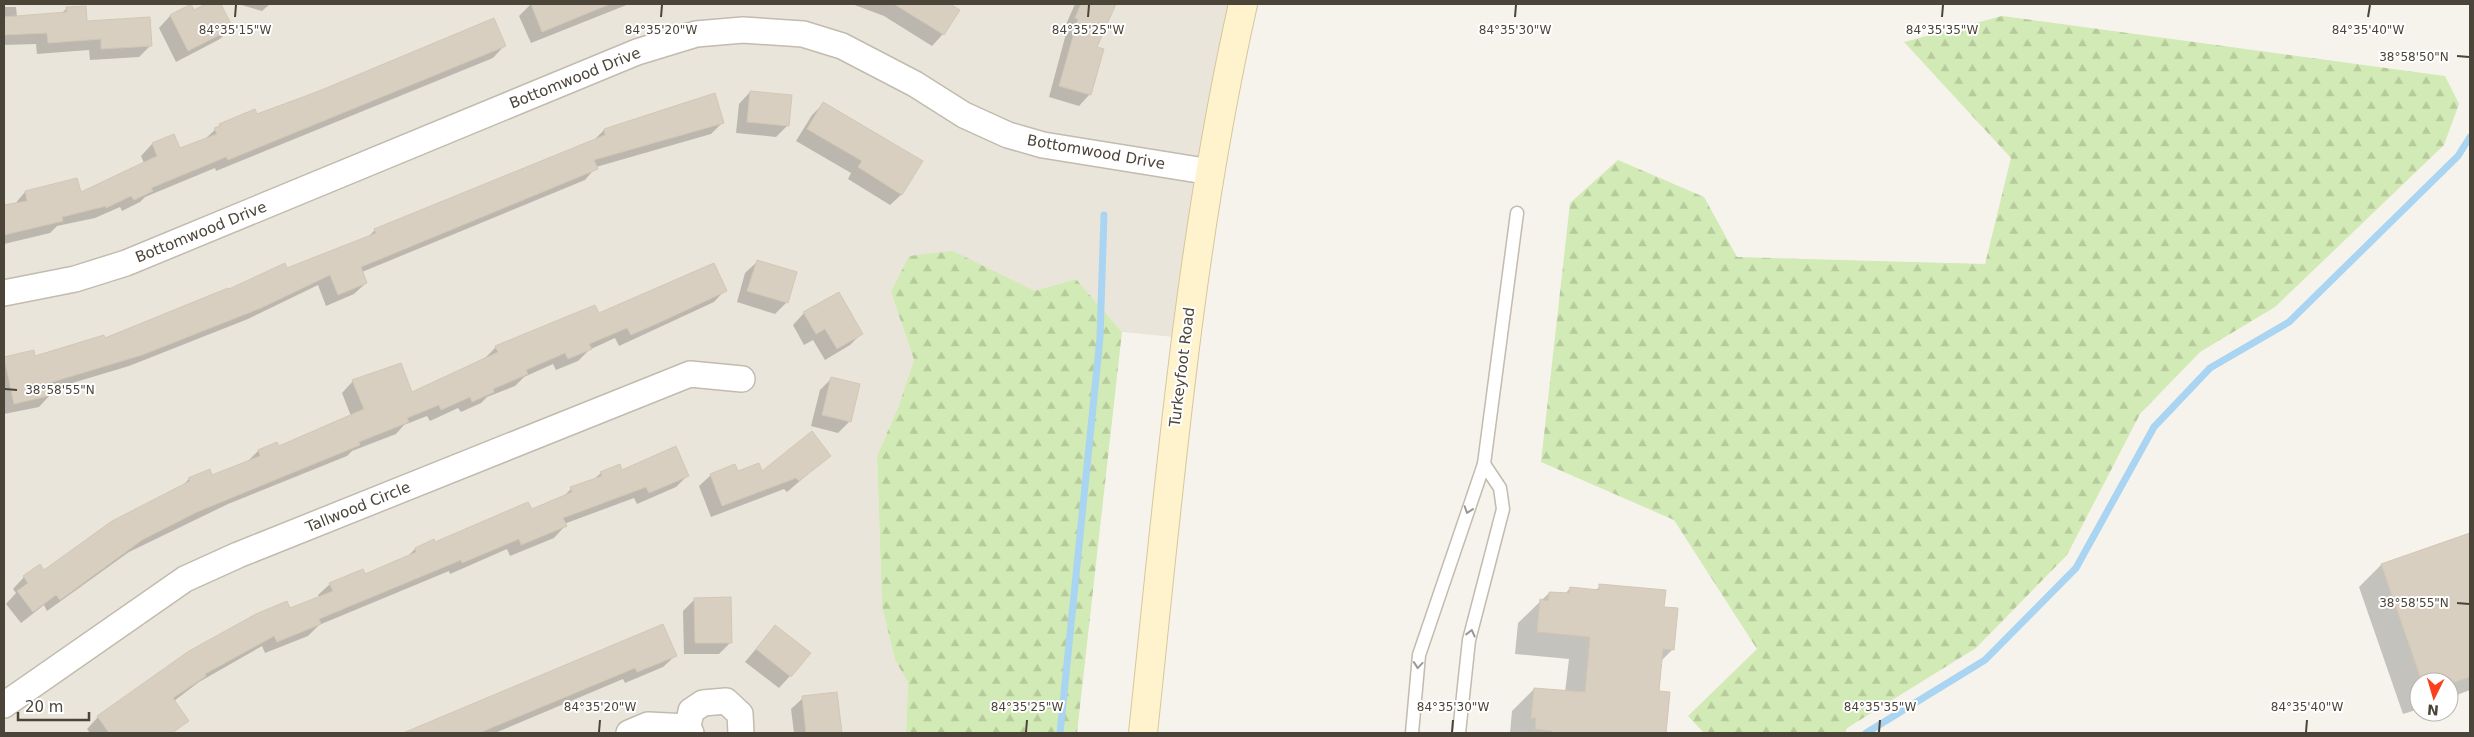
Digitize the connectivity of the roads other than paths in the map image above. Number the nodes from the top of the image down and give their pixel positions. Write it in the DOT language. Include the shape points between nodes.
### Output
graph roads {
  1 [pos="1243,4"];
  2 [pos="1210,172"];
  3 [pos="1517,213"];
  4 [pos="4,293"];
  5 [pos="742,379"];
  6 [pos="1484,464"];
  7 [pos="4,705"];
  8 [pos="689,730"];
  9 [pos="629,733"];
  10 [pos="741,733"];
  11 [pos="1143,733"];
  12 [pos="1412,733"];
  13 [pos="1459,733"];
  1 -- 2 [label="main road, Turkeyfoot Road"];
  2 -- 4 [label="street, Bottomwood Drive" via="1043,145 1008,135 964,115 915,84 842,46 802,34 743,30 696,34 636,52 126,263 75,279"];
  2 -- 11 [label="main road, Turkeyfoot Road" via="1184,338"];
  3 -- 6 [label="lane"];
  5 -- 7 [label="street, Tallwood Circle" via="690,374 238,554 185,579"];
  6 -- 12 [label="lane, one-way" via="1419,655"];
  13 -- 6 [label="lane, one-way" via="1470,640 1503,509 1500,488"];
  8 -- 9 [label="street" via="648,725"];
  8 -- 10 [label="street" via="691,711 702,703 726,701 740,714"];
}
